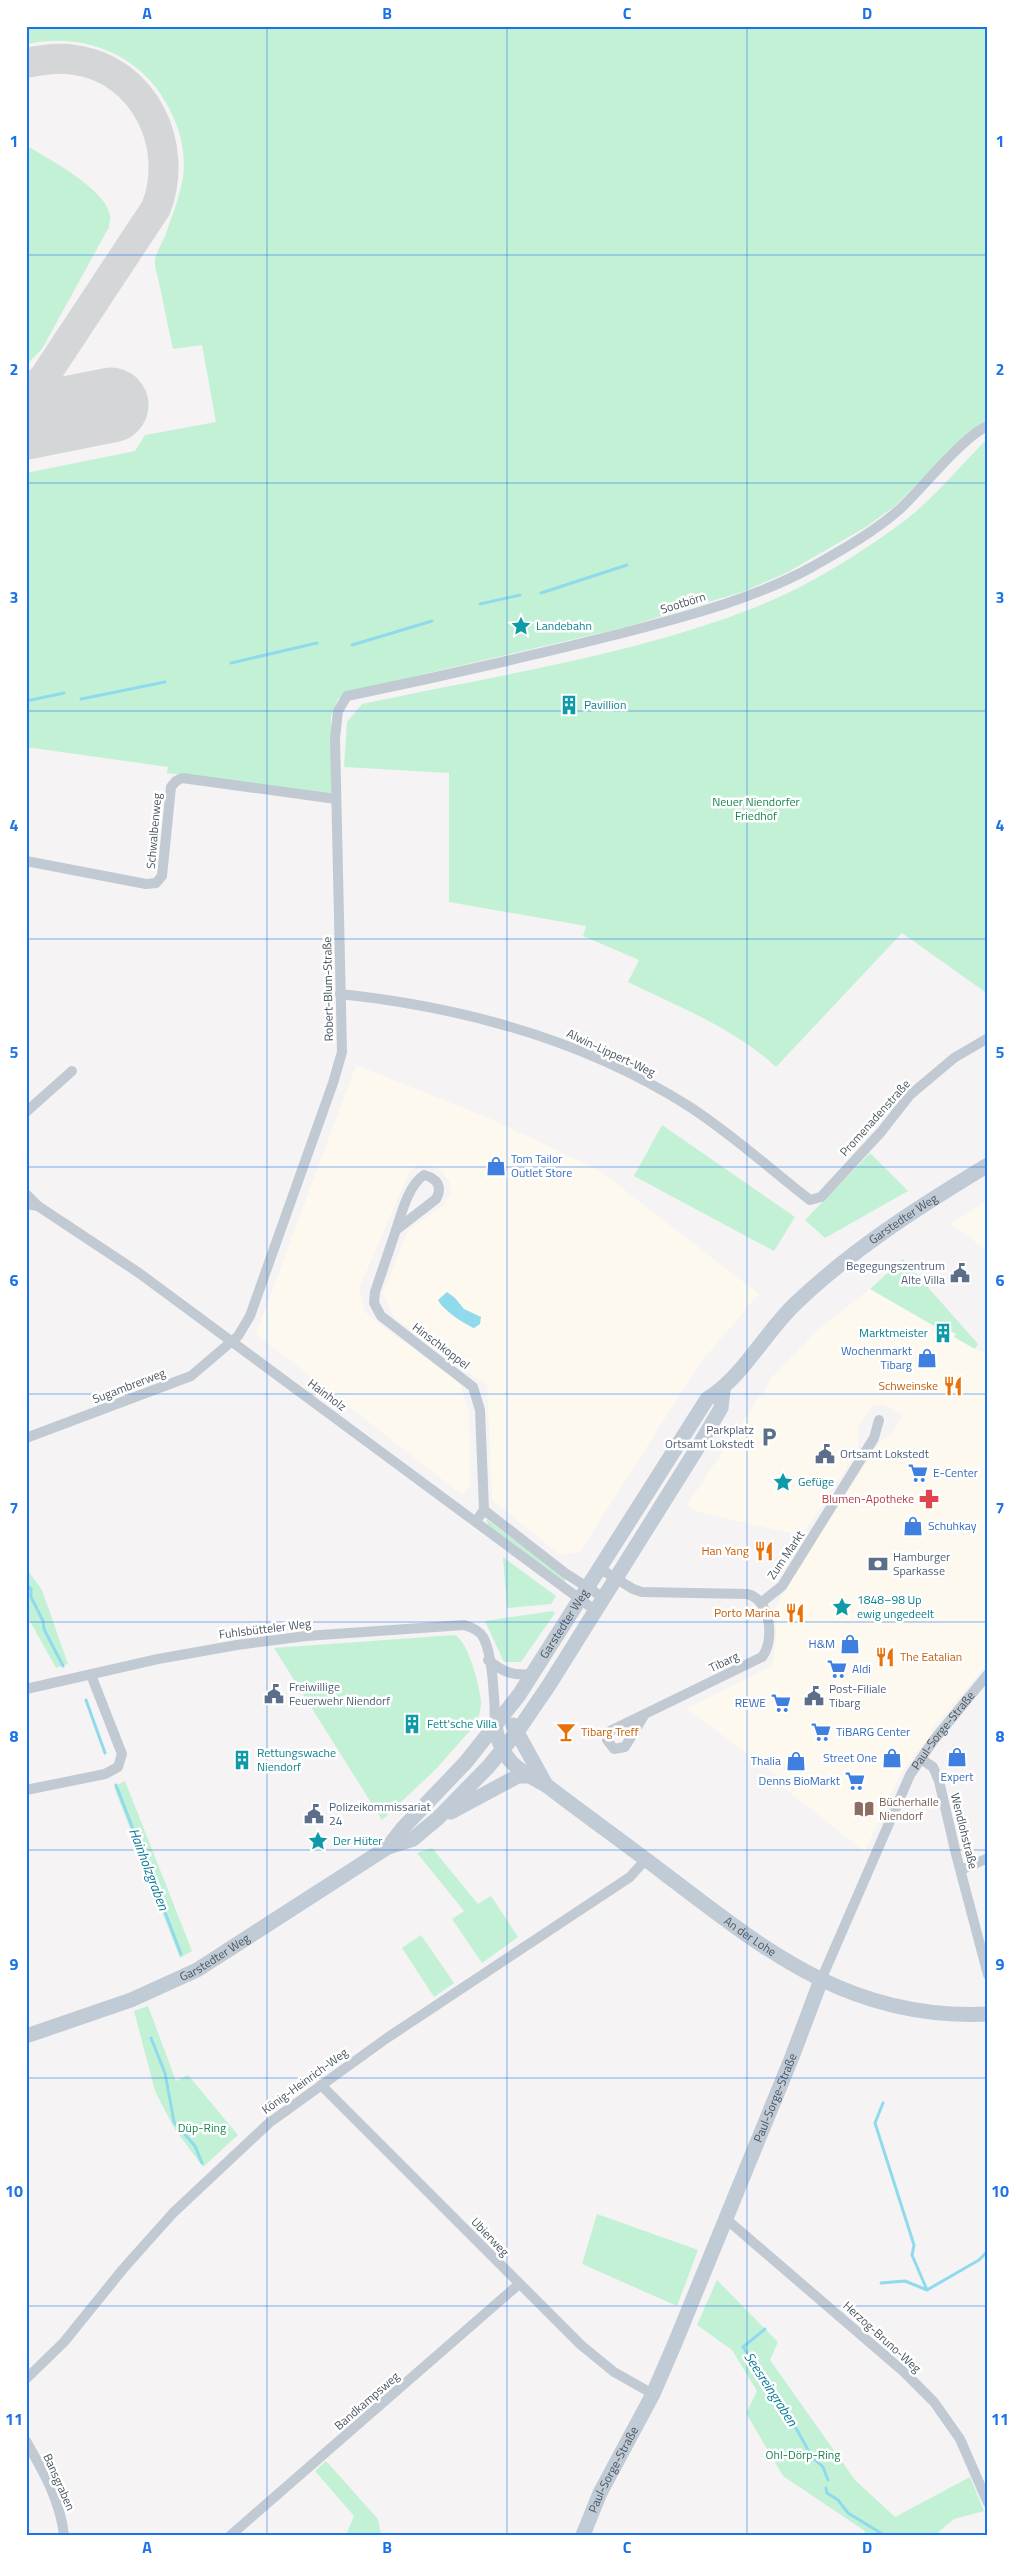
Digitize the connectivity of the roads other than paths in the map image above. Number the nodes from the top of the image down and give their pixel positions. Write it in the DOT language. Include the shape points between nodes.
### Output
graph roads {
  1 [pos="988,426"];
  2 [pos="340,705"];
  3 [pos="336,799"];
  4 [pos="26,861"];
  5 [pos="340,994"];
  6 [pos="988,1038"];
  7 [pos="72,1071"];
  8 [pos="26,1112"];
  9 [pos="988,1165"];
  10 [pos="26,1194"];
  11 [pos="810,1200"];
  12 [pos="26,1204"];
  13 [pos="38,1206"];
  14 [pos="396,1230"];
  15 [pos="232,1341"];
  16 [pos="723,1390"];
  17 [pos="879,1420"];
  18 [pos="26,1438"];
  19 [pos="484,1510"];
  20 [pos="476,1521"];
  21 [pos="599,1568"];
  22 [pos="616,1579"];
  23 [pos="583,1593"];
  24 [pos="762,1602"];
  25 [pos="600,1605"];
  26 [pos="488,1660"];
  27 [pos="532,1674"];
  28 [pos="988,1674"];
  29 [pos="91,1675"];
  30 [pos="493,1684"];
  31 [pos="26,1689"];
  32 [pos="506,1712"];
  33 [pos="645,1714"];
  34 [pos="495,1726"];
  35 [pos="517,1732"];
  36 [pos="502,1750"];
  37 [pos="921,1759"];
  38 [pos="530,1776"];
  39 [pos="546,1784"];
  40 [pos="26,1790"];
  41 [pos="438,1818"];
  42 [pos="388,1847"];
  43 [pos="988,1858"];
  44 [pos="646,1859"];
  45 [pos="961,1870"];
  46 [pos="988,1974"];
  47 [pos="821,1980"];
  48 [pos="988,2014"];
  49 [pos="26,2036"];
  50 [pos="321,2084"];
  51 [pos="725,2218"];
  52 [pos="518,2285"];
  53 [pos="26,2379"];
  54 [pos="652,2394"];
  55 [pos="26,2441"];
  56 [pos="988,2503"];
  57 [pos="64,2535"];
  58 [pos="231,2535"];
  59 [pos="583,2535"];
  1 -- 2 [label="street, Sootbörn" via="964,444 886,520 837,553 791,578 684,617 519,660 347,696"];
  2 -- 3 [label="street, Robert-Blum-Straße" via="335,738"];
  3 -- 4 [label="street, Schwalbenweg" via="182,778 171,786 162,876 156,883 146,884"];
  3 -- 5 [label="street, Robert-Blum-Straße"];
  5 -- 11 [label="street, Alwin-Lippert-Weg" via="446,1009 555,1041 599,1058 691,1108"];
  5 -- 15 [label="street, Robert-Blum-Straße" via="342,1052 333,1084 250,1316"];
  6 -- 11 [label="street, Promenadenstraße" via="954,1058 910,1095 821,1197"];
  7 -- 8 [label="street"];
  9 -- 16 [label="main road, Garstedter Weg" via="924,1205 827,1274 782,1318"];
  10 -- 13 [label="street, Hainholz"];
  12 -- 13 [label="street, Hainholz"];
  13 -- 15 [label="street, Hainholz" via="139,1273"];
  14 -- 14 [label="street, Hinschkoppel" via="417,1179 424,1175 432,1177 440,1192 436,1199"];
  14 -- 19 [label="street, Hinschkoppel" via="374,1303 381,1316 394,1328 473,1386 480,1410"];
  15 -- 18 [label="street, Sugambrerweg" via="191,1376"];
  15 -- 20 [label="street, Hainholz"];
  16 -- 21 [label="main road, Garstedter Weg" via="707,1399"];
  16 -- 22 [label="main road, Garstedter Weg" via="721,1408"];
  17 -- 24 [label="street, Zum Markt" via="872,1441 782,1586"];
  19 -- 20 [label="street"];
  19 -- 23 [label="street, Hainholz"];
  20 -- 23 [label="street, Hainholz"];
  21 -- 22 [label="street"];
  21 -- 23 [label="main road, Garstedter Weg"];
  22 -- 24 [label="street" via="642,1592 747,1594"];
  22 -- 25 [label="main road, Garstedter Weg"];
  23 -- 25 [label="street, Hainholz"];
  23 -- 25 [label="street, Hainholz"];
  23 -- 27 [label="main road, Garstedter Weg"];
  24 -- 33 [label="street, Tibarg" via="768,1615 768,1646 762,1657"];
  25 -- 35 [label="main road, Garstedter Weg"];
  26 -- 27 [label="street" via="502,1671 515,1675"];
  26 -- 29 [label="street, Fuhlsbütteler Weg" via="485,1641 480,1634 469,1626 459,1625 306,1636 237,1645"];
  26 -- 30 [label="street, Fuhlsbütteler Weg"];
  27 -- 32 [label="main road, Garstedter Weg"];
  28 -- 37 [label="street, Paul-Sorge-Straße"];
  29 -- 31 [label="street, Fuhlsbütteler Weg"];
  29 -- 40 [label="street" via="122,1754 118,1766 105,1774"];
  30 -- 32 [label="street, Fuhlsbütteler Weg"];
  30 -- 34 [label="street, Fuhlsbütteler Weg"];
  32 -- 34 [label="main road, Garstedter Weg"];
  32 -- 35 [label="main road, An der Lohe"];
  34 -- 36 [label="main road, An der Lohe"];
  34 -- 42 [label="main road, Garstedter Weg"];
  35 -- 36 [label="main road, Garstedter Weg"];
  35 -- 39 [label="main road, An der Lohe"];
  36 -- 38 [label="main road, An der Lohe" via="514,1766"];
  36 -- 41 [label="main road, Garstedter Weg"];
  37 -- 45 [label="street, Wendlohstraße" via="933,1767 939,1780"];
  37 -- 47 [label="street, Paul-Sorge-Straße" via="901,1793"];
  38 -- 39 [label="main road, An der Lohe"];
  38 -- 41 [label="main road, Garstedter Weg" via="510,1780"];
  39 -- 44 [label="main road, An der Lohe"];
  41 -- 42 [label="main road, Garstedter Weg" via="413,1840"];
  42 -- 49 [label="main road, Garstedter Weg" via="197,1970 131,2000"];
  43 -- 45 [label="street"];
  44 -- 47 [label="main road, An der Lohe" via="759,1944"];
  44 -- 50 [label="street, König-Heinrich-Weg" via="630,1877"];
  45 -- 46 [label="street, Wendlohstraße"];
  47 -- 48 [label="main road, An der Lohe" via="876,2002 933,2012"];
  47 -- 51 [label="main road, Paul-Sorge-Straße"];
  50 -- 52 [label="street, Ubierweg"];
  50 -- 53 [label="street, König-Heinrich-Weg" via="262,2128 179,2207 64,2342"];
  51 -- 54 [label="main road, Paul-Sorge-Straße"];
  51 -- 56 [label="street, Herzog-Bruno-Weg" via="897,2366 934,2402 960,2439"];
  52 -- 54 [label="street, Ubierweg" via="614,2372"];
  52 -- 58 [label="street, Bandkampsweg"];
  54 -- 59 [label="main road, Paul-Sorge-Straße" via="600,2494"];
  55 -- 57 [label="street, Bansgraben" via="54,2496"];
}
